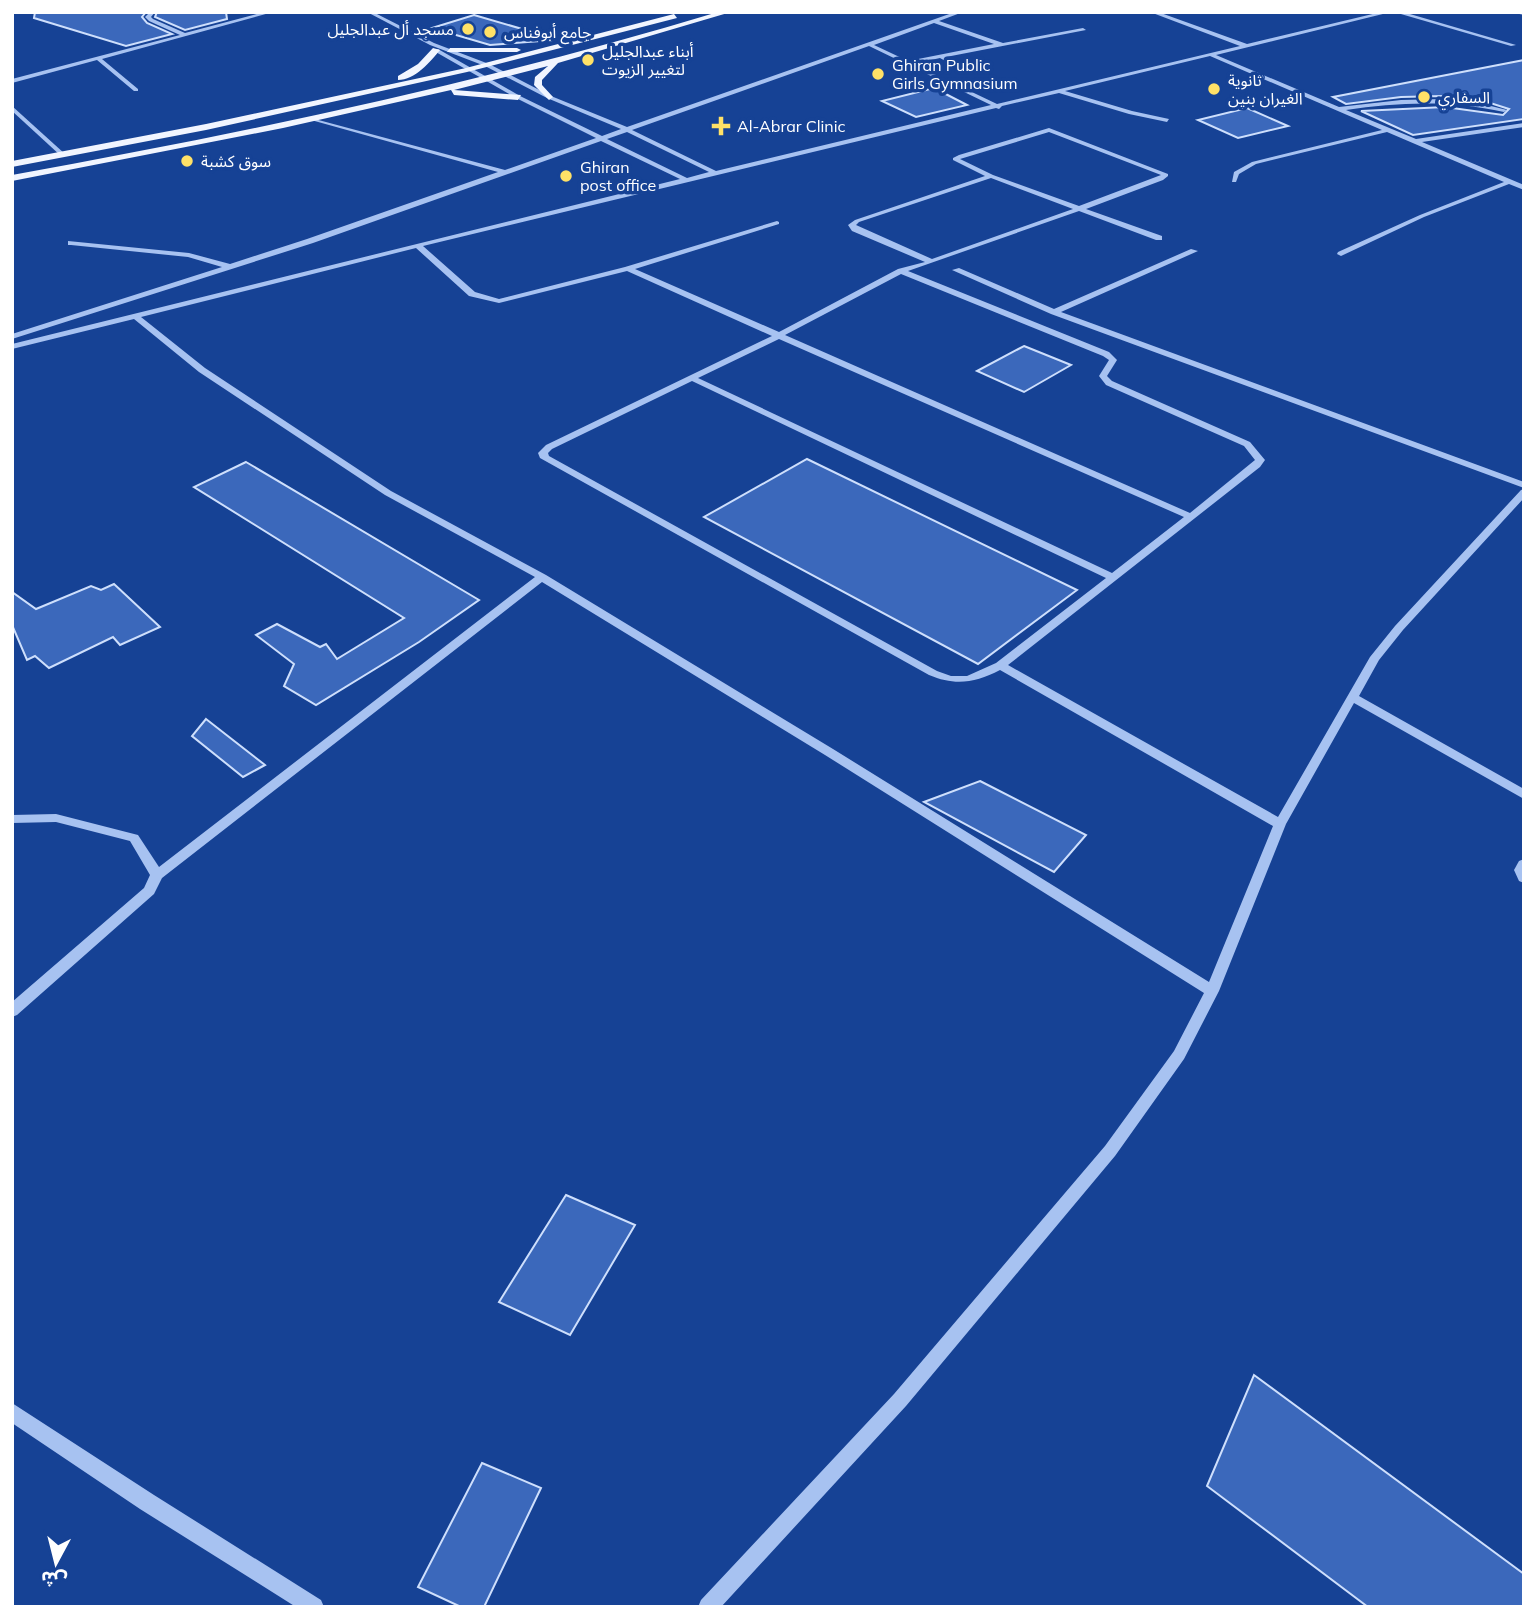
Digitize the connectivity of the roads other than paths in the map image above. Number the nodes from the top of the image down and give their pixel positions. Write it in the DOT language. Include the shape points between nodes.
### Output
graph roads {
  1 [pos="153,12"];
  2 [pos="271,12"];
  3 [pos="369,12"];
  4 [pos="688,12"];
  5 [pos="727,12"];
  6 [pos="961,12"];
  7 [pos="1152,12"];
  8 [pos="1389,12"];
  9 [pos="1396,12"];
  10 [pos="1517,12"];
  11 [pos="1524,14"];
  12 [pos="936,22"];
  13 [pos="1083,30"];
  14 [pos="183,34"];
  15 [pos="870,45"];
  16 [pos="996,45"];
  17 [pos="1513,45"];
  18 [pos="434,47"];
  19 [pos="559,47"];
  20 [pos="1246,47"];
  21 [pos="450,50"];
  22 [pos="1211,55"];
  23 [pos="940,56"];
  24 [pos="98,58"];
  25 [pos="570,58"];
  26 [pos="908,63"];
  27 [pos="487,65"];
  28 [pos="467,70"];
  29 [pos="967,71"];
  30 [pos="503,74"];
  31 [pos="483,79"];
  32 [pos="12,81"];
  33 [pos="381,88"];
  34 [pos="135,90"];
  35 [pos="1061,92"];
  36 [pos="405,97"];
  37 [pos="518,97"];
  38 [pos="549,97"];
  39 [pos="999,107"];
  40 [pos="12,108"];
  41 [pos="1339,109"];
  42 [pos="1504,110"];
  43 [pos="313,119"];
  44 [pos="1167,120"];
  45 [pos="1524,125"];
  46 [pos="626,129"];
  47 [pos="1388,130"];
  48 [pos="600,138"];
  49 [pos="1415,141"];
  50 [pos="63,155"];
  51 [pos="12,164"];
  52 [pos="505,173"];
  53 [pos="716,173"];
  54 [pos="991,176"];
  55 [pos="12,178"];
  56 [pos="688,181"];
  57 [pos="1234,181"];
  58 [pos="1509,182"];
  59 [pos="1524,188"];
  60 [pos="1076,208"];
  61 [pos="778,223"];
  62 [pos="1159,239"];
  63 [pos="71,243"];
  64 [pos="416,245"];
  65 [pos="1194,251"];
  66 [pos="1341,254"];
  67 [pos="932,262"];
  68 [pos="232,267"];
  69 [pos="628,269"];
  70 [pos="956,270"];
  71 [pos="901,271"];
  72 [pos="1055,312"];
  73 [pos="135,316"];
  74 [pos="780,335"];
  75 [pos="12,337"];
  76 [pos="12,347"];
  77 [pos="692,378"];
  78 [pos="1524,485"];
  79 [pos="1524,492"];
  80 [pos="1191,517"];
  81 [pos="542,577"];
  82 [pos="1114,577"];
  83 [pos="1000,665"];
  84 [pos="1354,698"];
  85 [pos="1524,795"];
  86 [pos="12,819"];
  87 [pos="1280,824"];
  88 [pos="1524,864"];
  89 [pos="157,876"];
  90 [pos="1524,878"];
  91 [pos="1212,991"];
  92 [pos="12,1011"];
  93 [pos="12,1412"];
  94 [pos="314,1607"];
  95 [pos="708,1607"];
  1 -- 14 [label="street" via="149,19"];
  2 -- 14 [label="street"];
  3 -- 18 [label="street"];
  4 -- 19 [label="main road"];
  5 -- 25 [label="main road"];
  6 -- 12 [label="street"];
  7 -- 20 [label="street"];
  8 -- 20 [label="street"];
  9 -- 17 [label="street"];
  10 -- 11 [label="street"];
  12 -- 15 [label="street"];
  12 -- 16 [label="street"];
  13 -- 16 [label="street"];
  14 -- 24 [label="street"];
  15 -- 26 [label="street"];
  15 -- 46 [label="street"];
  16 -- 23 [label="street"];
  18 -- 21 [label="street"];
  18 -- 28 [label="street"];
  18 -- 33 [label="main road" via="421,66"];
  19 -- 21 [label="main road"];
  19 -- 27 [label="main road"];
  20 -- 22 [label="street"];
  21 -- 27 [label="street"];
  22 -- 35 [label="street"];
  22 -- 41 [label="street"];
  23 -- 26 [label="street"];
  23 -- 29 [label="street"];
  24 -- 32 [label="street"];
  24 -- 34 [label="street"];
  25 -- 30 [label="main road"];
  25 -- 38 [label="main road" via="538,79"];
  26 -- 39 [label="street"];
  27 -- 28 [label="main road"];
  27 -- 30 [label="street"];
  28 -- 31 [label="street"];
  28 -- 33 [label="main road"];
  30 -- 31 [label="main road"];
  30 -- 38 [label="street"];
  31 -- 36 [label="main road"];
  31 -- 37 [label="street"];
  33 -- 50 [label="main road"];
  35 -- 39 [label="street"];
  35 -- 44 [label="street"];
  36 -- 37 [label="main road" via="452,92"];
  36 -- 43 [label="main road"];
  37 -- 48 [label="street"];
  38 -- 46 [label="street"];
  39 -- 53 [label="street"];
  40 -- 50 [label="street"];
  41 -- 42 [label="street" via="1406,99"];
  41 -- 47 [label="street"];
  43 -- 52 [label="street"];
  43 -- 55 [label="main road"];
  45 -- 49 [label="street"];
  46 -- 48 [label="street"];
  46 -- 53 [label="street"];
  47 -- 49 [label="street"];
  47 -- 57 [label="street" via="1254,163 1236,173"];
  48 -- 52 [label="street"];
  48 -- 56 [label="street"];
  49 -- 58 [label="street"];
  50 -- 51 [label="main road"];
  52 -- 68 [label="street"];
  53 -- 56 [label="street"];
  54 -- 60 [label="street"];
  54 -- 60 [label="street" via="955,159 1049,130 1167,175"];
  54 -- 67 [label="street" via="852,225"];
  56 -- 64 [label="street"];
  58 -- 59 [label="street"];
  58 -- 66 [label="street"];
  60 -- 62 [label="street"];
  60 -- 67 [label="street"];
  61 -- 69 [label="street"];
  63 -- 68 [label="street" via="189,255"];
  64 -- 69 [label="street" via="472,295 486,299 499,300"];
  64 -- 73 [label="street"];
  65 -- 72 [label="street"];
  67 -- 71 [label="street"];
  68 -- 75 [label="street"];
  69 -- 74 [label="street"];
  70 -- 72 [label="street"];
  71 -- 74 [label="street"];
  71 -- 80 [label="street" via="1106,354 1113,360 1103,376 1109,383 1253,449 1260,460 1257,465"];
  72 -- 78 [label="street"];
  73 -- 76 [label="street"];
  73 -- 81 [label="street" via="202,370 388,493"];
  74 -- 77 [label="street"];
  74 -- 80 [label="street"];
  77 -- 82 [label="street"];
  77 -- 83 [label="street" via="549,447 542,456 945,679 966,681"];
  79 -- 84 [label="street" via="1399,628 1374,659"];
  80 -- 82 [label="street"];
  81 -- 89 [label="street"];
  81 -- 91 [label="street"];
  82 -- 83 [label="street"];
  83 -- 87 [label="street"];
  84 -- 85 [label="street"];
  84 -- 87 [label="street"];
  86 -- 89 [label="street" via="56,818 134,838"];
  87 -- 91 [label="street"];
  88 -- 90 [label="street" via="1520,870"];
  89 -- 92 [label="street" via="149,891"];
  91 -- 95 [label="street" via="1179,1055 1110,1151 900,1400"];
  93 -- 94 [label="street"];
}
